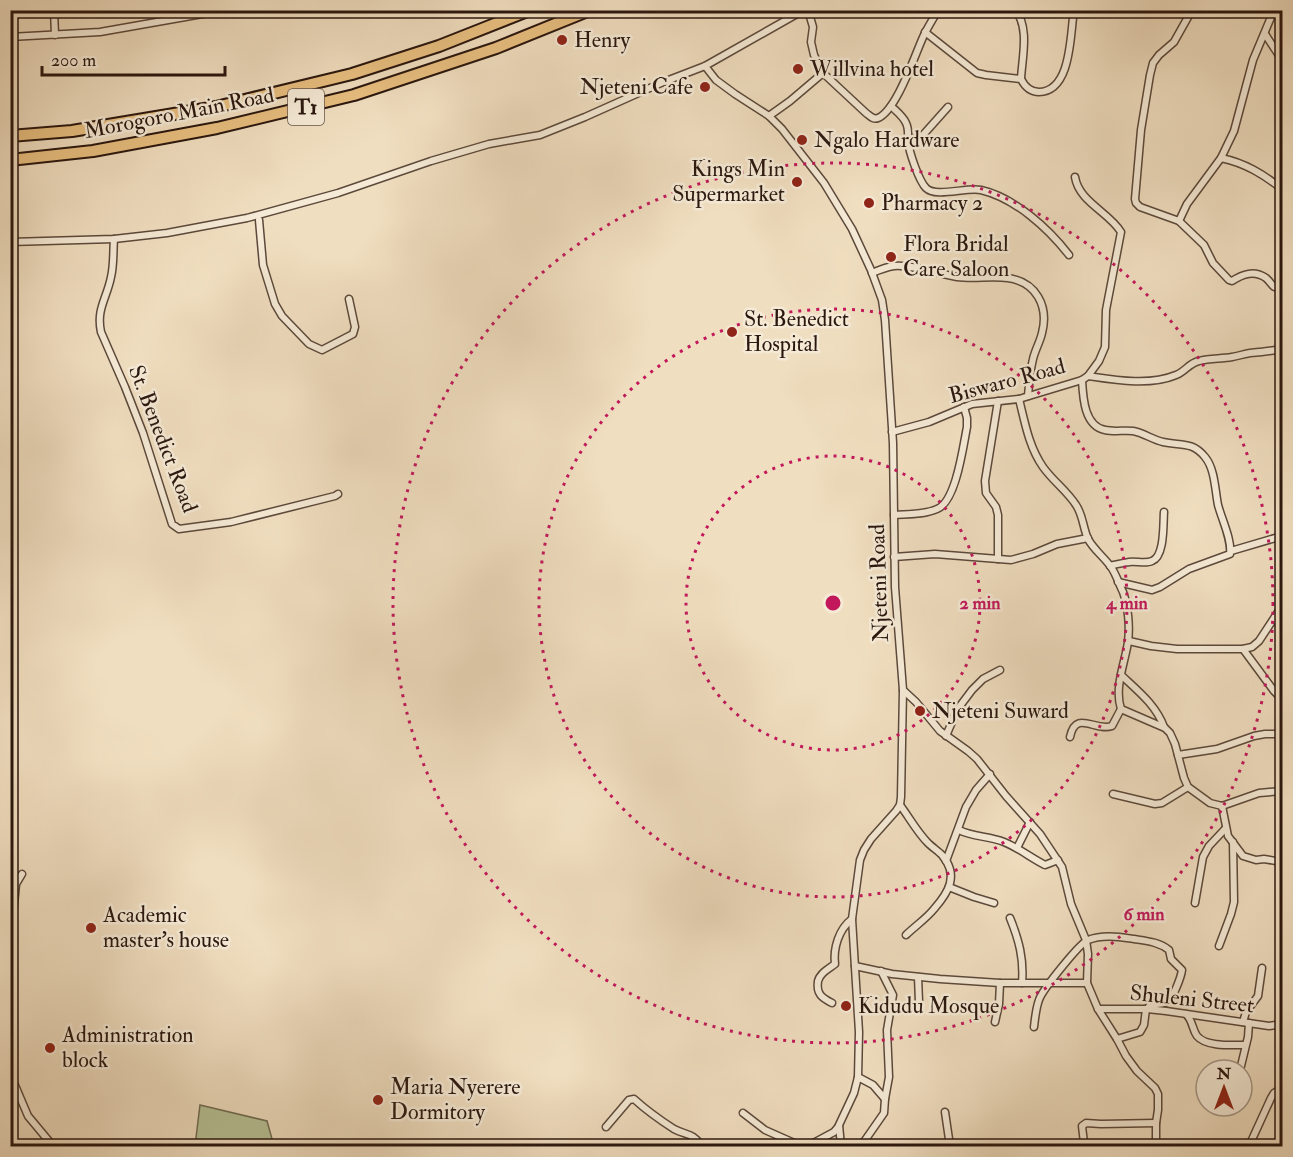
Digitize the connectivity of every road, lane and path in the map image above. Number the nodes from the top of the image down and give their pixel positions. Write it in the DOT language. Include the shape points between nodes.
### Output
graph roads {
  1 [pos="54,10"];
  2 [pos="225,10"];
  3 [pos="530,10"];
  4 [pos="590,10"];
  5 [pos="806,10"];
  6 [pos="938,10"];
  7 [pos="1015,10"];
  8 [pos="1074,10"];
  9 [pos="1192,10"];
  10 [pos="1274,10"];
  11 [pos="210,12"];
  12 [pos="925,32"];
  13 [pos="1265,34"];
  14 [pos="55,35"];
  15 [pos="10,37"];
  16 [pos="1282,60"];
  17 [pos="705,66"];
  18 [pos="823,73"];
  19 [pos="1021,79"];
  20 [pos="891,106"];
  21 [pos="948,107"];
  22 [pos="769,116"];
  23 [pos="10,136"];
  24 [pos="908,142"];
  25 [pos="1221,158"];
  26 [pos="10,160"];
  27 [pos="1075,177"];
  28 [pos="1282,189"];
  29 [pos="259,220"];
  30 [pos="1179,221"];
  31 [pos="114,239"];
  32 [pos="10,242"];
  33 [pos="1069,255"];
  34 [pos="872,273"];
  35 [pos="1282,289"];
  36 [pos="349,298"];
  37 [pos="1282,349"];
  38 [pos="1085,378"];
  39 [pos="1028,396"];
  40 [pos="1019,399"];
  41 [pos="998,400"];
  42 [pos="964,407"];
  43 [pos="892,432"];
  44 [pos="338,494"];
  45 [pos="1164,512"];
  46 [pos="894,515"];
  47 [pos="1282,536"];
  48 [pos="1088,538"];
  49 [pos="1231,551"];
  50 [pos="894,557"];
  51 [pos="998,559"];
  52 [pos="1110,566"];
  53 [pos="1118,582"];
  54 [pos="1282,606"];
  55 [pos="1129,640"];
  56 [pos="1243,650"];
  57 [pos="1000,670"];
  58 [pos="1121,675"];
  59 [pos="903,690"];
  60 [pos="1282,699"];
  61 [pos="1121,709"];
  62 [pos="1165,728"];
  63 [pos="1282,734"];
  64 [pos="946,736"];
  65 [pos="1070,736"];
  66 [pos="1178,755"];
  67 [pos="990,774"];
  68 [pos="1188,787"];
  69 [pos="1282,791"];
  70 [pos="1113,794"];
  71 [pos="900,805"];
  72 [pos="1222,806"];
  73 [pos="1030,822"];
  74 [pos="1225,829"];
  75 [pos="959,830"];
  76 [pos="1233,842"];
  77 [pos="1017,848"];
  78 [pos="1058,860"];
  79 [pos="946,861"];
  80 [pos="1282,862"];
  81 [pos="22,874"];
  82 [pos="949,887"];
  83 [pos="994,903"];
  84 [pos="1195,903"];
  85 [pos="1010,918"];
  86 [pos="852,919"];
  87 [pos="906,935"];
  88 [pos="1086,940"];
  89 [pos="10,945"];
  90 [pos="1219,945"];
  91 [pos="855,966"];
  92 [pos="1262,968"];
  93 [pos="881,972"];
  94 [pos="918,976"];
  95 [pos="1000,983"];
  96 [pos="1022,983"];
  97 [pos="1050,983"];
  98 [pos="1087,983"];
  99 [pos="1282,992"];
  100 [pos="919,1002"];
  101 [pos="832,1003"];
  102 [pos="1147,1009"];
  103 [pos="1098,1010"];
  104 [pos="1186,1014"];
  105 [pos="995,1022"];
  106 [pos="1246,1022"];
  107 [pos="1282,1024"];
  108 [pos="1034,1027"];
  109 [pos="1117,1039"];
  110 [pos="1245,1045"];
  111 [pos="1242,1058"];
  112 [pos="10,1077"];
  113 [pos="858,1077"];
  114 [pos="1282,1088"];
  115 [pos="885,1099"];
  116 [pos="945,1112"];
  117 [pos="743,1113"];
  118 [pos="1156,1123"];
  119 [pos="839,1125"];
  120 [pos="606,1127"];
  121 [pos="53,1146"];
  122 [pos="702,1146"];
  123 [pos="803,1146"];
  124 [pos="841,1146"];
  125 [pos="861,1146"];
  126 [pos="950,1146"];
  127 [pos="1083,1146"];
  128 [pos="1156,1146"];
  129 [pos="1249,1146"];
  1 -- 14 [label="street"];
  2 -- 11 [label="street"];
  3 -- 23 [label="highway, Morogoro Main Road / T1" via="439,46 352,74 228,104 72,131"];
  4 -- 26 [label="highway, Morogoro Main Road / T1" via="496,48 354,95 217,128 93,151"];
  5 -- 17 [label="street"];
  5 -- 18 [label="street" via="813,27 814,55"];
  6 -- 12 [label="street"];
  7 -- 19 [label="street" via="1024,26"];
  8 -- 19 [label="street" via="1068,62 1059,81 1049,90 1038,92 1024,86"];
  9 -- 30 [label="street" via="1174,42 1153,63 1135,199 1140,207"];
  10 -- 13 [label="street"];
  11 -- 14 [label="street" via="100,32"];
  12 -- 19 [label="street" via="977,73"];
  12 -- 20 [label="street"];
  13 -- 16 [label="street"];
  13 -- 25 [label="street" via="1253,60 1234,131"];
  14 -- 15 [label="street"];
  17 -- 22 [label="street, Njeteni Road" via="716,80"];
  17 -- 31 [label="street" via="540,135 489,144 247,218"];
  18 -- 20 [label="street" via="872,118"];
  18 -- 22 [label="street"];
  20 -- 24 [label="street" via="906,121"];
  21 -- 24 [label="street" via="923,135"];
  22 -- 34 [label="street, Njeteni Road" via="824,183 852,229"];
  24 -- 33 [label="street" via="911,157 929,191 972,189 998,195 1035,220"];
  25 -- 28 [label="street" via="1251,168"];
  25 -- 30 [label="street"];
  27 -- 38 [label="street, Biswaro Road" via="1094,207 1121,232 1106,310 1105,347"];
  29 -- 36 [label="street" via="263,265 275,304 309,344 322,350 353,334"];
  30 -- 35 [label="street" via="1204,245 1213,263 1229,280 1256,274"];
  31 -- 32 [label="street"];
  31 -- 44 [label="street, St. Benedict Road" via="112,273 99,324 144,433 172,524 179,529 231,522"];
  34 -- 39 [label="street" via="896,265 960,277 1009,278 1030,286 1042,306 1043,318"];
  34 -- 43 [label="street, Njeteni Road" via="885,320"];
  37 -- 38 [label="street" via="1199,361 1162,379 1136,382"];
  38 -- 39 [label="street, Biswaro Road"];
  38 -- 49 [label="street" via="1083,398 1096,426 1131,431 1164,443 1190,445 1207,459"];
  39 -- 40 [label="street, Biswaro Road"];
  40 -- 41 [label="street, Biswaro Road"];
  40 -- 48 [label="street" via="1034,453 1076,504"];
  41 -- 42 [label="street, Biswaro Road"];
  41 -- 51 [label="street" via="985,481 986,493 998,515"];
  42 -- 43 [label="street, Biswaro Road"];
  42 -- 46 [label="street" via="967,427 953,489 945,503 931,511"];
  43 -- 46 [label="street, Njeteni Road"];
  45 -- 52 [label="street" via="1162,545 1155,560"];
  46 -- 50 [label="street, Njeteni Road"];
  47 -- 49 [label="street"];
  48 -- 51 [label="street" via="1011,560"];
  48 -- 52 [label="street"];
  49 -- 53 [label="street" via="1152,590"];
  50 -- 51 [label="street" via="935,554"];
  50 -- 59 [label="street, Njeteni Road"];
  52 -- 53 [label="street"];
  53 -- 55 [label="street" via="1127,609"];
  54 -- 56 [label="street" via="1258,641"];
  55 -- 56 [label="street" via="1160,647"];
  55 -- 58 [label="street"];
  56 -- 60 [label="street"];
  57 -- 64 [label="street" via="972,690 954,715"];
  58 -- 61 [label="street"];
  58 -- 62 [label="street" via="1152,704"];
  59 -- 64 [label="street"];
  59 -- 71 [label="street, Njeteni Road"];
  61 -- 62 [label="street"];
  61 -- 65 [label="street" via="1112,726 1083,722 1073,728"];
  62 -- 66 [label="street"];
  63 -- 66 [label="street" via="1254,736 1217,749"];
  64 -- 67 [label="street" via="968,751"];
  66 -- 68 [label="street"];
  67 -- 73 [label="street"];
  67 -- 75 [label="street" via="966,807"];
  68 -- 70 [label="street" via="1155,804"];
  68 -- 72 [label="street"];
  69 -- 72 [label="street" via="1259,793"];
  71 -- 79 [label="street"];
  71 -- 86 [label="street" via="864,850"];
  72 -- 74 [label="street"];
  73 -- 77 [label="street"];
  73 -- 78 [label="street"];
  74 -- 76 [label="street"];
  74 -- 84 [label="street" via="1203,857"];
  75 -- 77 [label="street"];
  75 -- 79 [label="street"];
  76 -- 80 [label="street" via="1243,856"];
  76 -- 90 [label="street" via="1234,902"];
  77 -- 78 [label="street" via="1045,865"];
  78 -- 88 [label="street"];
  79 -- 82 [label="street" via="952,873"];
  81 -- 89 [label="street" via="16,884"];
  82 -- 83 [label="street"];
  82 -- 87 [label="street" via="934,909"];
  85 -- 96 [label="street" via="1022,955"];
  86 -- 91 [label="street"];
  86 -- 101 [label="street" via="836,942 835,964 819,978 819,994"];
  88 -- 97 [label="street"];
  88 -- 98 [label="street"];
  88 -- 102 [label="street" via="1115,936 1160,943 1169,950 1182,973 1169,1000 1151,1004"];
  91 -- 93 [label="street"];
  91 -- 113 [label="street"];
  92 -- 106 [label="street" via="1258,996 1246,1012"];
  93 -- 94 [label="street"];
  93 -- 115 [label="street" via="893,1000 887,1030 889,1077"];
  94 -- 95 [label="street"];
  94 -- 100 [label="street"];
  95 -- 96 [label="street"];
  95 -- 105 [label="street"];
  96 -- 97 [label="street"];
  97 -- 98 [label="street"];
  97 -- 108 [label="street" via="1039,1000"];
  98 -- 103 [label="street"];
  99 -- 107 [label="street"];
  102 -- 103 [label="street, Shuleni Street"];
  102 -- 104 [label="street, Shuleni Street"];
  102 -- 109 [label="street" via="1140,1032"];
  103 -- 109 [label="street"];
  104 -- 106 [label="street, Shuleni Street"];
  104 -- 110 [label="street" via="1201,1040"];
  106 -- 107 [label="street, Shuleni Street"];
  106 -- 110 [label="street" via="1249,1031"];
  109 -- 118 [label="street" via="1137,1071 1158,1094"];
  110 -- 111 [label="street"];
  112 -- 121 [label="street" via="28,1116"];
  113 -- 115 [label="street" via="873,1085"];
  113 -- 119 [label="street"];
  114 -- 129 [label="street" via="1271,1098"];
  115 -- 125 [label="street" via="884,1113"];
  116 -- 126 [label="street"];
  117 -- 123 [label="street" via="765,1130"];
  118 -- 127 [label="street" via="1086,1123 1082,1126"];
  118 -- 128 [label="street"];
  119 -- 123 [label="street" via="834,1132"];
  119 -- 124 [label="street"];
  120 -- 122 [label="street" via="631,1098 677,1131 693,1136"];
}
